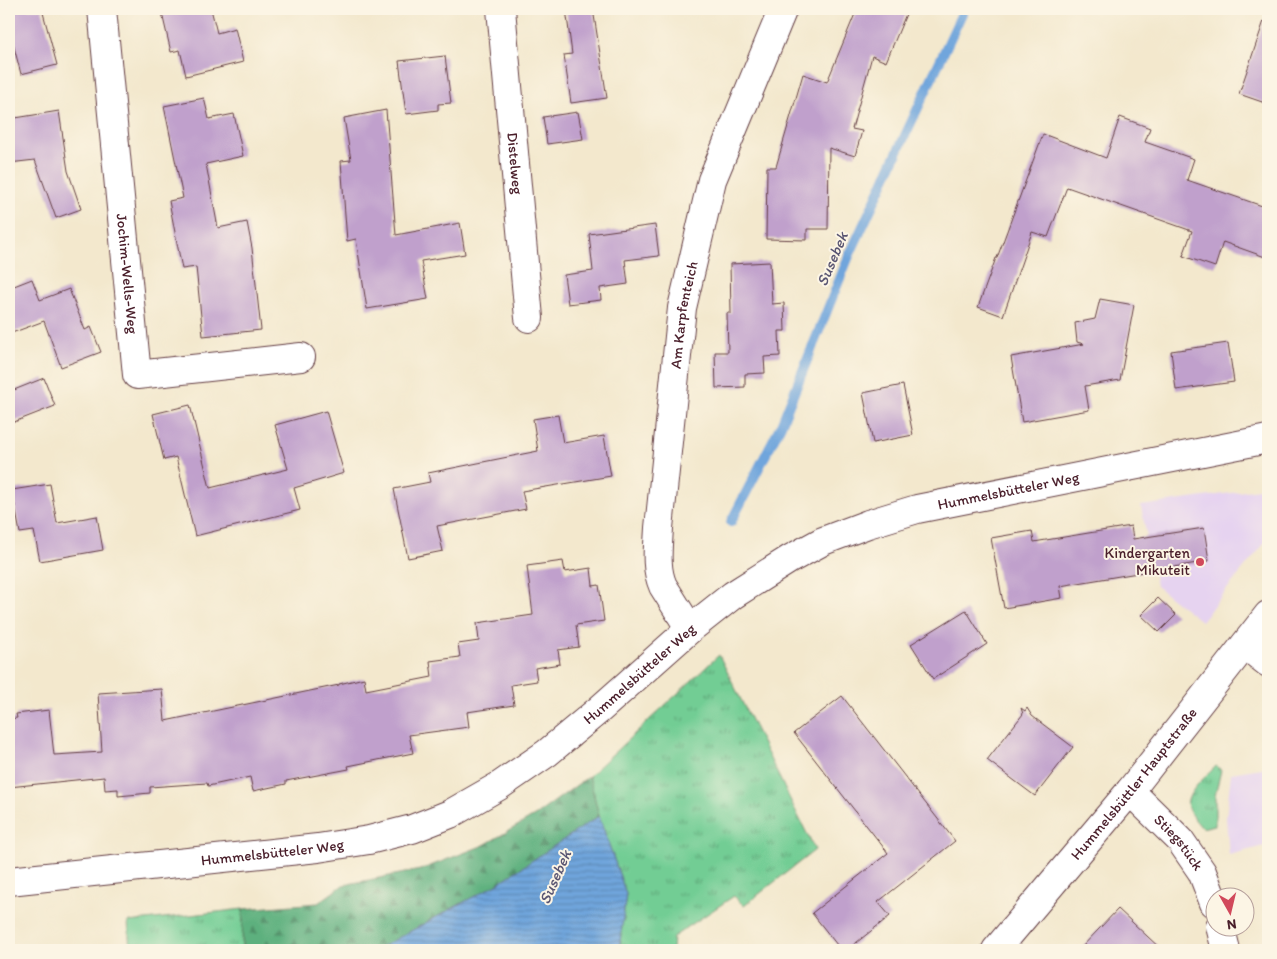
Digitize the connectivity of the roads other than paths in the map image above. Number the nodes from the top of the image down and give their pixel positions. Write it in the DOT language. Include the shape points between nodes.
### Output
graph roads {
  1 [pos="102,9"];
  2 [pos="501,9"];
  3 [pos="784,9"];
  4 [pos="529,318"];
  5 [pos="301,357"];
  6 [pos="1268,439"];
  7 [pos="1268,615"];
  8 [pos="690,629"];
  9 [pos="1245,645"];
  10 [pos="1268,663"];
  11 [pos="1130,791"];
  12 [pos="9,881"];
  13 [pos="1207,886"];
  14 [pos="1222,936"];
  15 [pos="996,950"];
  16 [pos="1226,950"];
  1 -- 5 [label="street, Jochim-Wells-Weg" via="137,375"];
  2 -- 4 [label="street, Distelweg"];
  3 -- 8 [label="street, Am Karpfenteich" via="712,180 682,308 657,565 663,586"];
  6 -- 8 [label="street, Hummelsbütteler Weg" via="917,509 868,524 823,541 790,559 733,595"];
  7 -- 9 [label="street, Hummelsbüttler Hauptstraße"];
  8 -- 12 [label="street, Hummelsbütteler Weg" via="547,753 450,814 412,829 318,848"];
  9 -- 10 [label="street"];
  9 -- 11 [label="street, Hummelsbüttler Hauptstraße"];
  11 -- 13 [label="street, Stiegstück" via="1180,840 1202,872"];
  11 -- 15 [label="street, Hummelsbüttler Hauptstraße"];
  14 -- 16 [label="street"];
}
